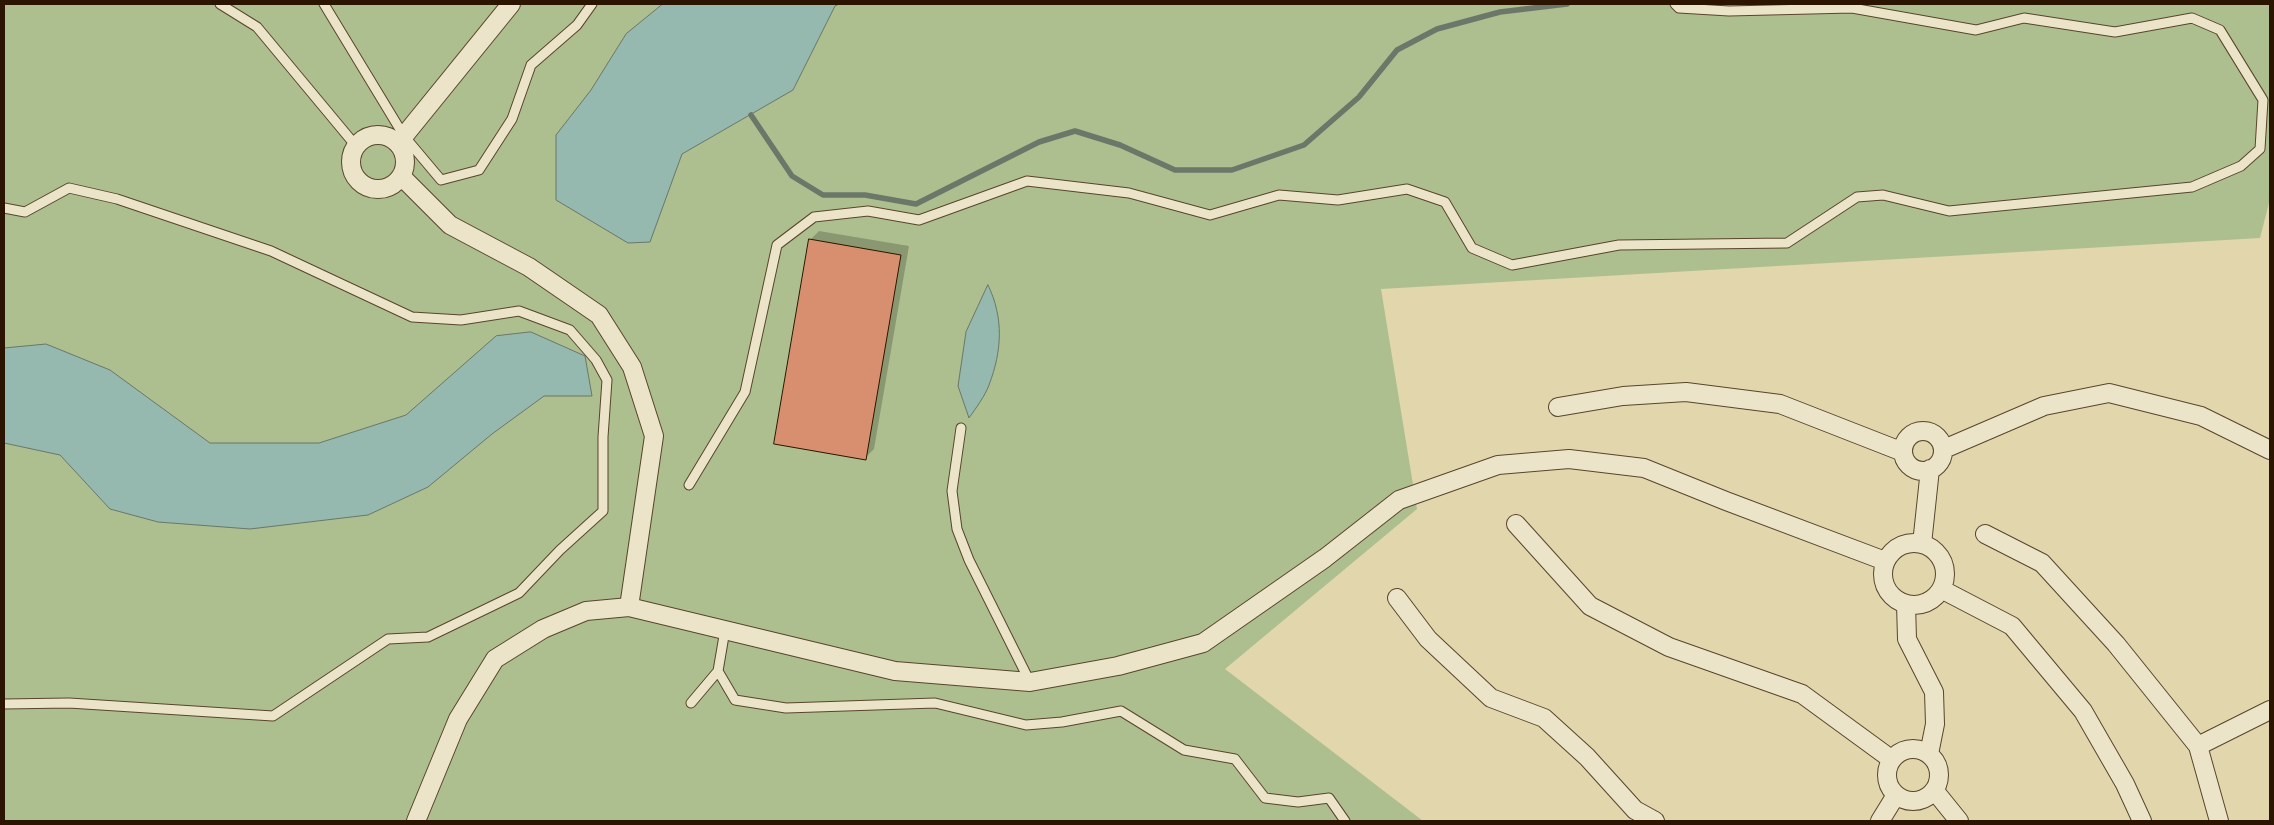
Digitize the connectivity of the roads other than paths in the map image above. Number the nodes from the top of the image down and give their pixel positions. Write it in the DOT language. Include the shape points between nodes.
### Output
graph roads {
  1 [pos="220,4"];
  2 [pos="324,4"];
  3 [pos="512,4"];
  4 [pos="592,4"];
  5 [pos="1675,4"];
  6 [pos="400,139"];
  7 [pos="356,146"];
  8 [pos="401,176"];
  9 [pos="4,208"];
  10 [pos="1558,407"];
  11 [pos="961,428"];
  12 [pos="1944,449"];
  13 [pos="2270,450"];
  14 [pos="1904,452"];
  15 [pos="1930,469"];
  16 [pos="689,485"];
  17 [pos="1516,524"];
  18 [pos="1985,534"];
  19 [pos="1922,544"];
  20 [pos="1885,561"];
  21 [pos="1941,589"];
  22 [pos="1397,598"];
  23 [pos="1906,604"];
  24 [pos="629,607"];
  25 [pos="725,630"];
  26 [pos="718,671"];
  27 [pos="1030,682"];
  28 [pos="691,703"];
  29 [pos="4,704"];
  30 [pos="2270,710"];
  31 [pos="2198,746"];
  32 [pos="1929,754"];
  33 [pos="1892,759"];
  34 [pos="1934,790"];
  35 [pos="1896,795"];
  36 [pos="416,821"];
  37 [pos="1345,821"];
  38 [pos="1655,821"];
  39 [pos="1880,821"];
  40 [pos="1959,821"];
  41 [pos="2142,821"];
  42 [pos="2219,821"];
  1 -- 7 [label="lane" via="257,27"];
  2 -- 6 [label="lane"];
  3 -- 6 [label="street"];
  4 -- 6 [label="lane" via="577,25 531,65 512,120 478,170 441,180"];
  5 -- 16 [label="lane" via="1679,8 1729,12 1852,8 1976,30 2024,18 2114,32 2192,18 2220,30 2263,100 2260,148 2241,166 2192,187 1949,212 1883,194 1857,197 1787,243 1619,245 1512,265 1472,248 1445,202 1407,189 1338,200 1278,196 1210,215 1129,193 1026,181 919,220 868,212 814,217 777,245 745,392"];
  6 -- 7 [label="street" via="379,136 362,140"];
  6 -- 8 [label="street" via="405,158"];
  7 -- 8 [label="street" via="350,162 356,179 363,185 388,188"];
  8 -- 24 [label="street" via="450,224 528,267 600,315 632,367 654,436"];
  9 -- 29 [label="lane" via="26,212 69,188 117,199 271,251 412,316 461,320 519,311 570,330 596,360 607,380 603,511 519,594 428,637 388,638 273,716 69,703"];
  10 -- 14 [label="street" via="1623,396 1686,392 1780,404"];
  11 -- 27 [label="lane" via="952,491 957,529 969,560"];
  12 -- 13 [label="street" via="2044,406 2109,393 2201,416"];
  12 -- 14 [label="street" via="1938,437 1925,431 1912,434"];
  12 -- 15 [label="street" via="1940,462"];
  14 -- 15 [label="street" via="1913,468"];
  15 -- 19 [label="street"];
  17 -- 33 [label="street" via="1590,606 1669,647 1802,694"];
  18 -- 31 [label="street" via="2042,564 2116,644"];
  19 -- 20 [label="street" via="1905,544"];
  19 -- 21 [label="street" via="1938,554 1943,562 1945,571"];
  20 -- 23 [label="street" via="1882,571 1888,592"];
  20 -- 27 [label="street" via="1644,468 1569,459 1498,465 1399,500 1325,558 1203,643 1118,666"];
  21 -- 23 [label="street" via="1926,603"];
  21 -- 41 [label="street" via="2012,626 2083,711 2125,784"];
  22 -- 38 [label="street" via="1428,640 1491,698 1544,718 1587,757 1635,810"];
  23 -- 32 [label="street" via="1907,638 1934,692 1935,724"];
  24 -- 25 [label="street"];
  24 -- 36 [label="street" via="586,611 543,629 494,659 458,719"];
  25 -- 26 [label="lane"];
  25 -- 27 [label="street" via="895,671"];
  26 -- 28 [label="lane"];
  26 -- 37 [label="lane" via="735,700 786,708 935,703 1026,725 1121,711 1184,750 1235,759 1265,798 1298,802 1329,798"];
  30 -- 31 [label="street"];
  31 -- 42 [label="street"];
  32 -- 33 [label="street" via="1914,748"];
  32 -- 34 [label="street" via="1939,775"];
  33 -- 35 [label="street" via="1886,774"];
  34 -- 35 [label="street" via="1928,796 1912,801"];
  34 -- 40 [label="street"];
  35 -- 39 [label="street"];
}
